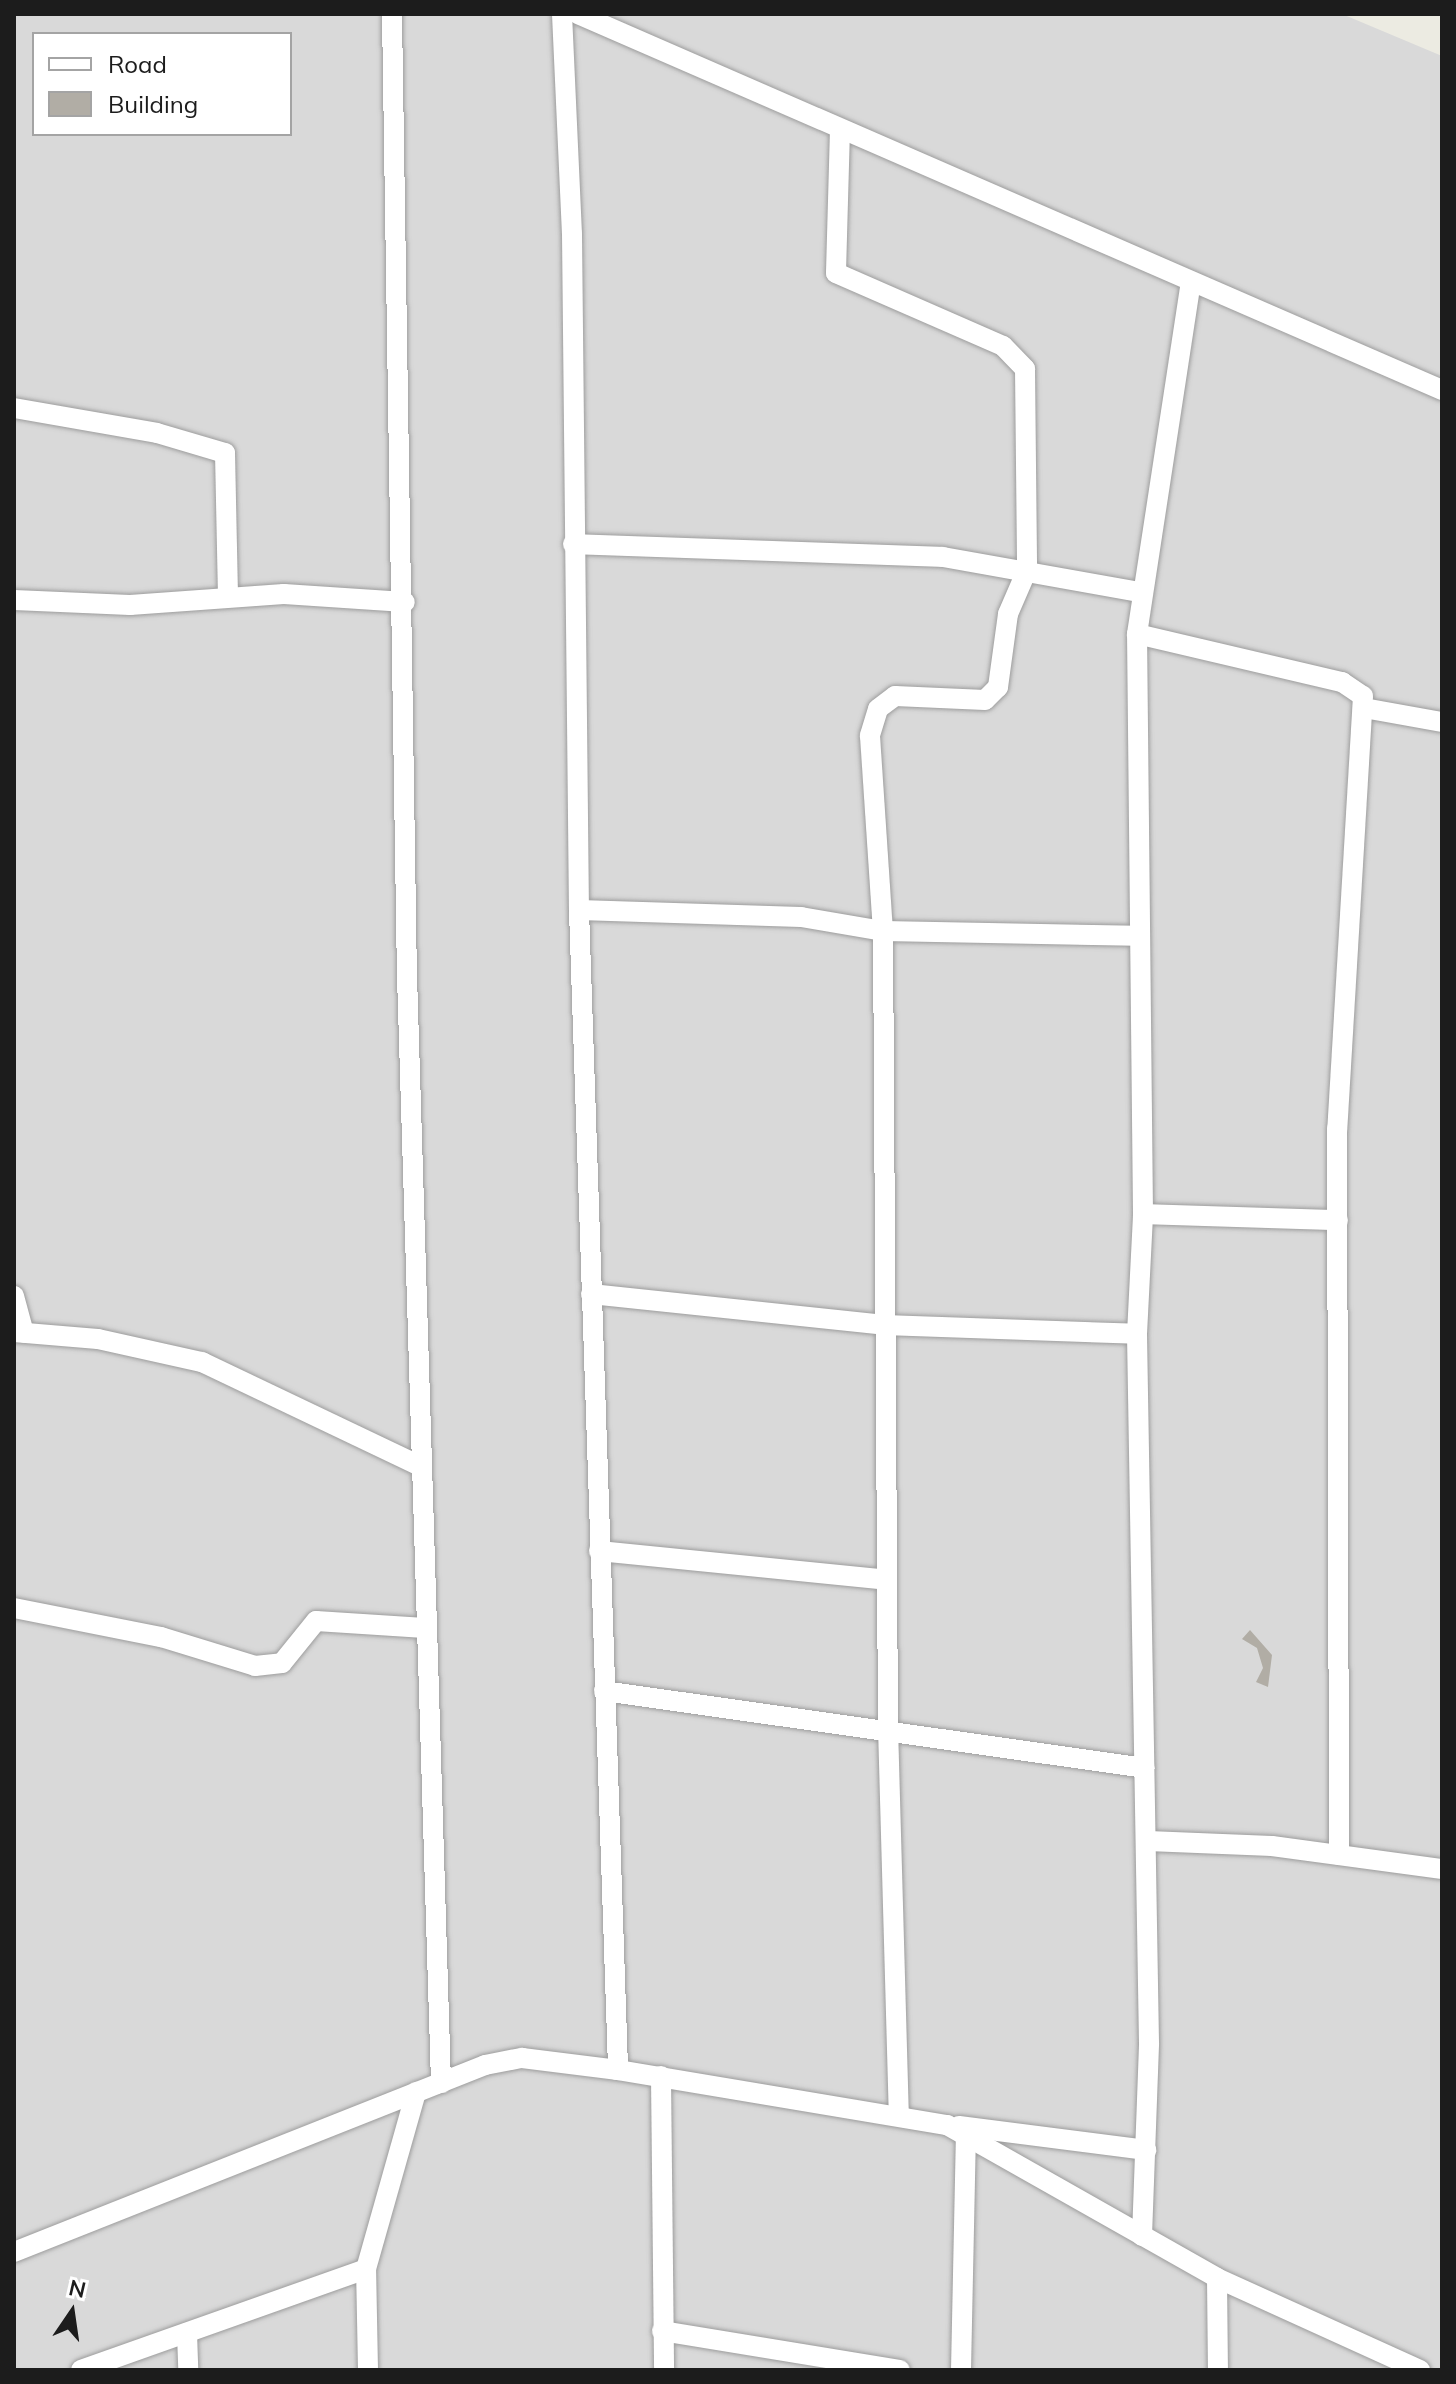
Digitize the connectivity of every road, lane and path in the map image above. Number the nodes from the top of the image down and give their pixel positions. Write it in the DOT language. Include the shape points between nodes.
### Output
graph roads {
  1 [pos="392,14"];
  2 [pos="562,14"];
  3 [pos="578,14"];
  4 [pos="840,129"];
  5 [pos="1191,282"];
  6 [pos="1442,390"];
  7 [pos="14,408"];
  8 [pos="573,544"];
  9 [pos="1027,570"];
  10 [pos="1140,592"];
  11 [pos="228,597"];
  12 [pos="14,600"];
  13 [pos="405,602"];
  14 [pos="1137,634"];
  15 [pos="1364,708"];
  16 [pos="1442,722"];
  17 [pos="579,910"];
  18 [pos="883,931"];
  19 [pos="1136,936"];
  20 [pos="1143,1214"];
  21 [pos="1338,1220"];
  22 [pos="591,1294"];
  23 [pos="14,1296"];
  24 [pos="884,1325"];
  25 [pos="19,1333"];
  26 [pos="1137,1334"];
  27 [pos="420,1466"];
  28 [pos="599,1551"];
  29 [pos="887,1580"];
  30 [pos="14,1608"];
  31 [pos="425,1628"];
  32 [pos="604,1691"];
  33 [pos="888,1727"];
  34 [pos="1145,1768"];
  35 [pos="1148,1841"];
  36 [pos="1339,1855"];
  37 [pos="1442,1869"];
  38 [pos="618,2070"];
  39 [pos="661,2076"];
  40 [pos="441,2083"];
  41 [pos="416,2092"];
  42 [pos="899,2112"];
  43 [pos="947,2125"];
  44 [pos="966,2135"];
  45 [pos="1146,2150"];
  46 [pos="1142,2236"];
  47 [pos="14,2252"];
  48 [pos="366,2269"];
  49 [pos="1217,2278"];
  50 [pos="662,2331"];
  51 [pos="187,2333"];
  52 [pos="81,2370"];
  53 [pos="188,2370"];
  54 [pos="368,2370"];
  55 [pos="664,2370"];
  56 [pos="900,2370"];
  57 [pos="961,2370"];
  58 [pos="1218,2370"];
  59 [pos="1420,2370"];
  1 -- 13 [label="street"];
  2 -- 8 [label="street"];
  3 -- 4 [label="street"];
  4 -- 5 [label="street"];
  4 -- 9 [label="street" via="836,273 1003,346 1025,369"];
  5 -- 6 [label="street"];
  5 -- 10 [label="street"];
  7 -- 11 [label="street" via="157,433 225,453"];
  8 -- 9 [label="street" via="943,557"];
  8 -- 17 [label="street"];
  9 -- 10 [label="street"];
  9 -- 18 [label="street" via="1008,614 994,696 895,696 872,721"];
  10 -- 14 [label="street"];
  11 -- 12 [label="street" via="130,605"];
  11 -- 13 [label="street"];
  13 -- 27 [label="street"];
  14 -- 15 [label="street" via="1342,682 1363,696"];
  14 -- 19 [label="street"];
  15 -- 16 [label="street"];
  15 -- 21 [label="street" via="1340,1040"];
  17 -- 18 [label="street" via="801,917"];
  17 -- 22 [label="street"];
  18 -- 19 [label="street"];
  18 -- 24 [label="street"];
  19 -- 20 [label="street"];
  20 -- 21 [label="street"];
  20 -- 26 [label="street"];
  21 -- 36 [label="street"];
  22 -- 24 [label="street"];
  22 -- 28 [label="street"];
  23 -- 25 [label="street"];
  24 -- 26 [label="street"];
  24 -- 29 [label="street"];
  25 -- 27 [label="street" via="98,1339 202,1362"];
  26 -- 34 [label="street"];
  27 -- 31 [label="street"];
  28 -- 29 [label="street"];
  28 -- 32 [label="street"];
  29 -- 33 [label="street"];
  30 -- 31 [label="street" via="161,1637 255,1666 282,1663 316,1621"];
  31 -- 40 [label="street"];
  32 -- 33 [label="street"];
  32 -- 38 [label="street"];
  33 -- 34 [label="street"];
  33 -- 42 [label="street"];
  34 -- 35 [label="street"];
  35 -- 36 [label="street"];
  35 -- 45 [label="street"];
  36 -- 37 [label="street"];
  38 -- 39 [label="street"];
  38 -- 40 [label="street" via="522,2058"];
  39 -- 42 [label="street"];
  39 -- 50 [label="street"];
  40 -- 41 [label="street"];
  41 -- 47 [label="street"];
  41 -- 48 [label="street"];
  42 -- 43 [label="street"];
  43 -- 44 [label="street"];
  43 -- 45 [label="street"];
  44 -- 46 [label="street"];
  44 -- 57 [label="street"];
  45 -- 46 [label="street"];
  46 -- 49 [label="street"];
  48 -- 51 [label="street"];
  48 -- 54 [label="street"];
  49 -- 58 [label="street"];
  49 -- 59 [label="street"];
  50 -- 55 [label="street"];
  50 -- 56 [label="street"];
  51 -- 52 [label="street"];
  51 -- 53 [label="street"];
}
